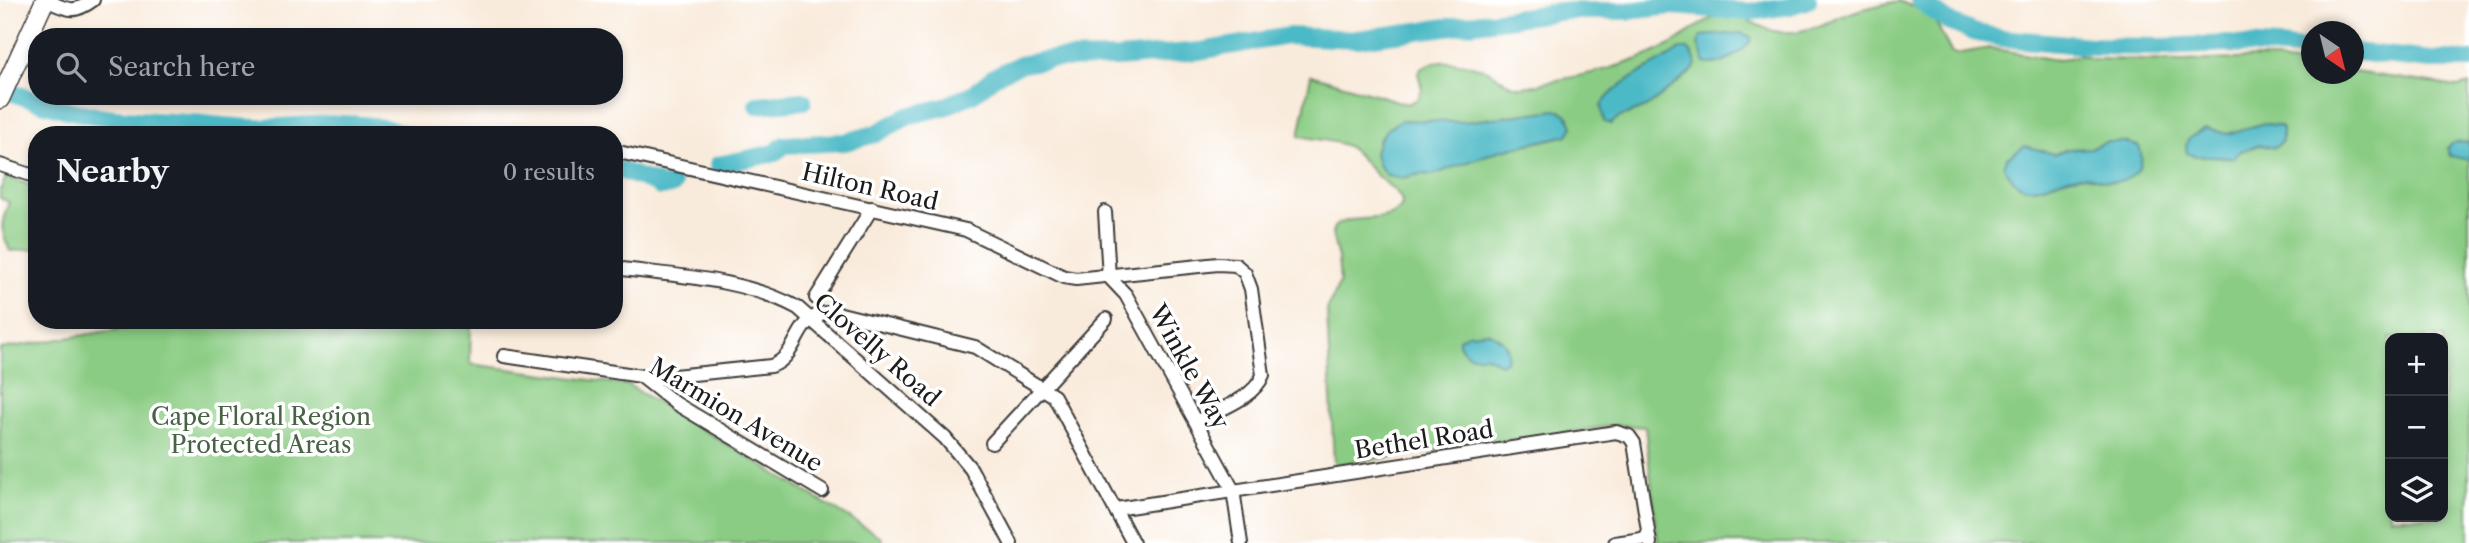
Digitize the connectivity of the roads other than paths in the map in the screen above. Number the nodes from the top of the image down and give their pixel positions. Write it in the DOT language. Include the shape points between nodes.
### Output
graph roads {
  1 [pos="45,0"];
  2 [pos="93,0"];
  3 [pos="32,28"];
  4 [pos="28,38"];
  5 [pos="0,99"];
  6 [pos="623,153"];
  7 [pos="0,165"];
  8 [pos="28,174"];
  9 [pos="872,208"];
  10 [pos="1105,212"];
  11 [pos="623,269"];
  12 [pos="1109,277"];
  13 [pos="816,298"];
  14 [pos="811,318"];
  15 [pos="1106,319"];
  16 [pos="504,356"];
  17 [pos="642,377"];
  18 [pos="1045,388"];
  19 [pos="1196,422"];
  20 [pos="992,443"];
  21 [pos="822,491"];
  22 [pos="1233,491"];
  23 [pos="1116,509"];
  24 [pos="1649,541"];
  25 [pos="1012,543"];
  26 [pos="1133,543"];
  27 [pos="1241,543"];
  28 [pos="1615,543"];
  1 -- 2 [label="street" via="71,10"];
  1 -- 3 [label="main road"];
  4 -- 5 [label="main road"];
  6 -- 9 [label="street, Hilton Road"];
  7 -- 8 [label="street"];
  9 -- 12 [label="street, Hilton Road" via="970,231 1065,277"];
  9 -- 13 [label="street"];
  10 -- 12 [label="street"];
  11 -- 14 [label="street, Clovelly Road" via="733,285 785,302"];
  12 -- 19 [label="street, Winkle Way" via="1126,295"];
  12 -- 19 [label="street, Hilton Road" via="1228,263 1245,272 1264,375 1252,390"];
  14 -- 17 [label="street" via="775,365"];
  14 -- 18 [label="street" via="823,312 837,313 970,345"];
  14 -- 25 [label="street, Clovelly Road" via="945,438 971,469"];
  15 -- 18 [label="street"];
  16 -- 17 [label="street, Marmion Avenue"];
  17 -- 21 [label="street, Marmion Avenue" via="675,403"];
  18 -- 20 [label="street"];
  18 -- 23 [label="street" via="1056,398"];
  19 -- 22 [label="street, Winkle Way"];
  22 -- 23 [label="street, Bethel Road"];
  22 -- 24 [label="street, Bethel Road" via="1623,432 1634,443"];
  22 -- 27 [label="street, Winkle Way"];
  23 -- 26 [label="street"];
  24 -- 28 [label="street"];
}
